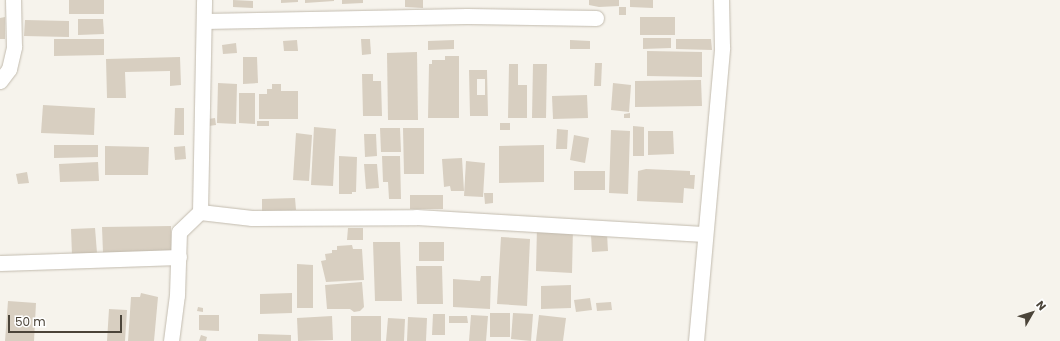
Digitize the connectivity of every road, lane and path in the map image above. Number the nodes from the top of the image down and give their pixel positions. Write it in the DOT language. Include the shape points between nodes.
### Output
graph roads {
  1 [pos="13,0"];
  2 [pos="204,0"];
  3 [pos="722,0"];
  4 [pos="596,18"];
  5 [pos="204,21"];
  6 [pos="0,80"];
  7 [pos="200,212"];
  8 [pos="704,234"];
  9 [pos="179,256"];
  10 [pos="0,263"];
  11 [pos="171,341"];
  12 [pos="696,341"];
  1 -- 6 [label="street" via="14,47 9,69"];
  2 -- 5 [label="street"];
  3 -- 8 [label="street" via="722,47"];
  4 -- 5 [label="street" via="467,16"];
  5 -- 7 [label="street" via="199,137"];
  7 -- 8 [label="street" via="252,218 416,217"];
  7 -- 9 [label="street" via="179,232"];
  8 -- 12 [label="street"];
  9 -- 10 [label="street"];
  9 -- 11 [label="street"];
}
